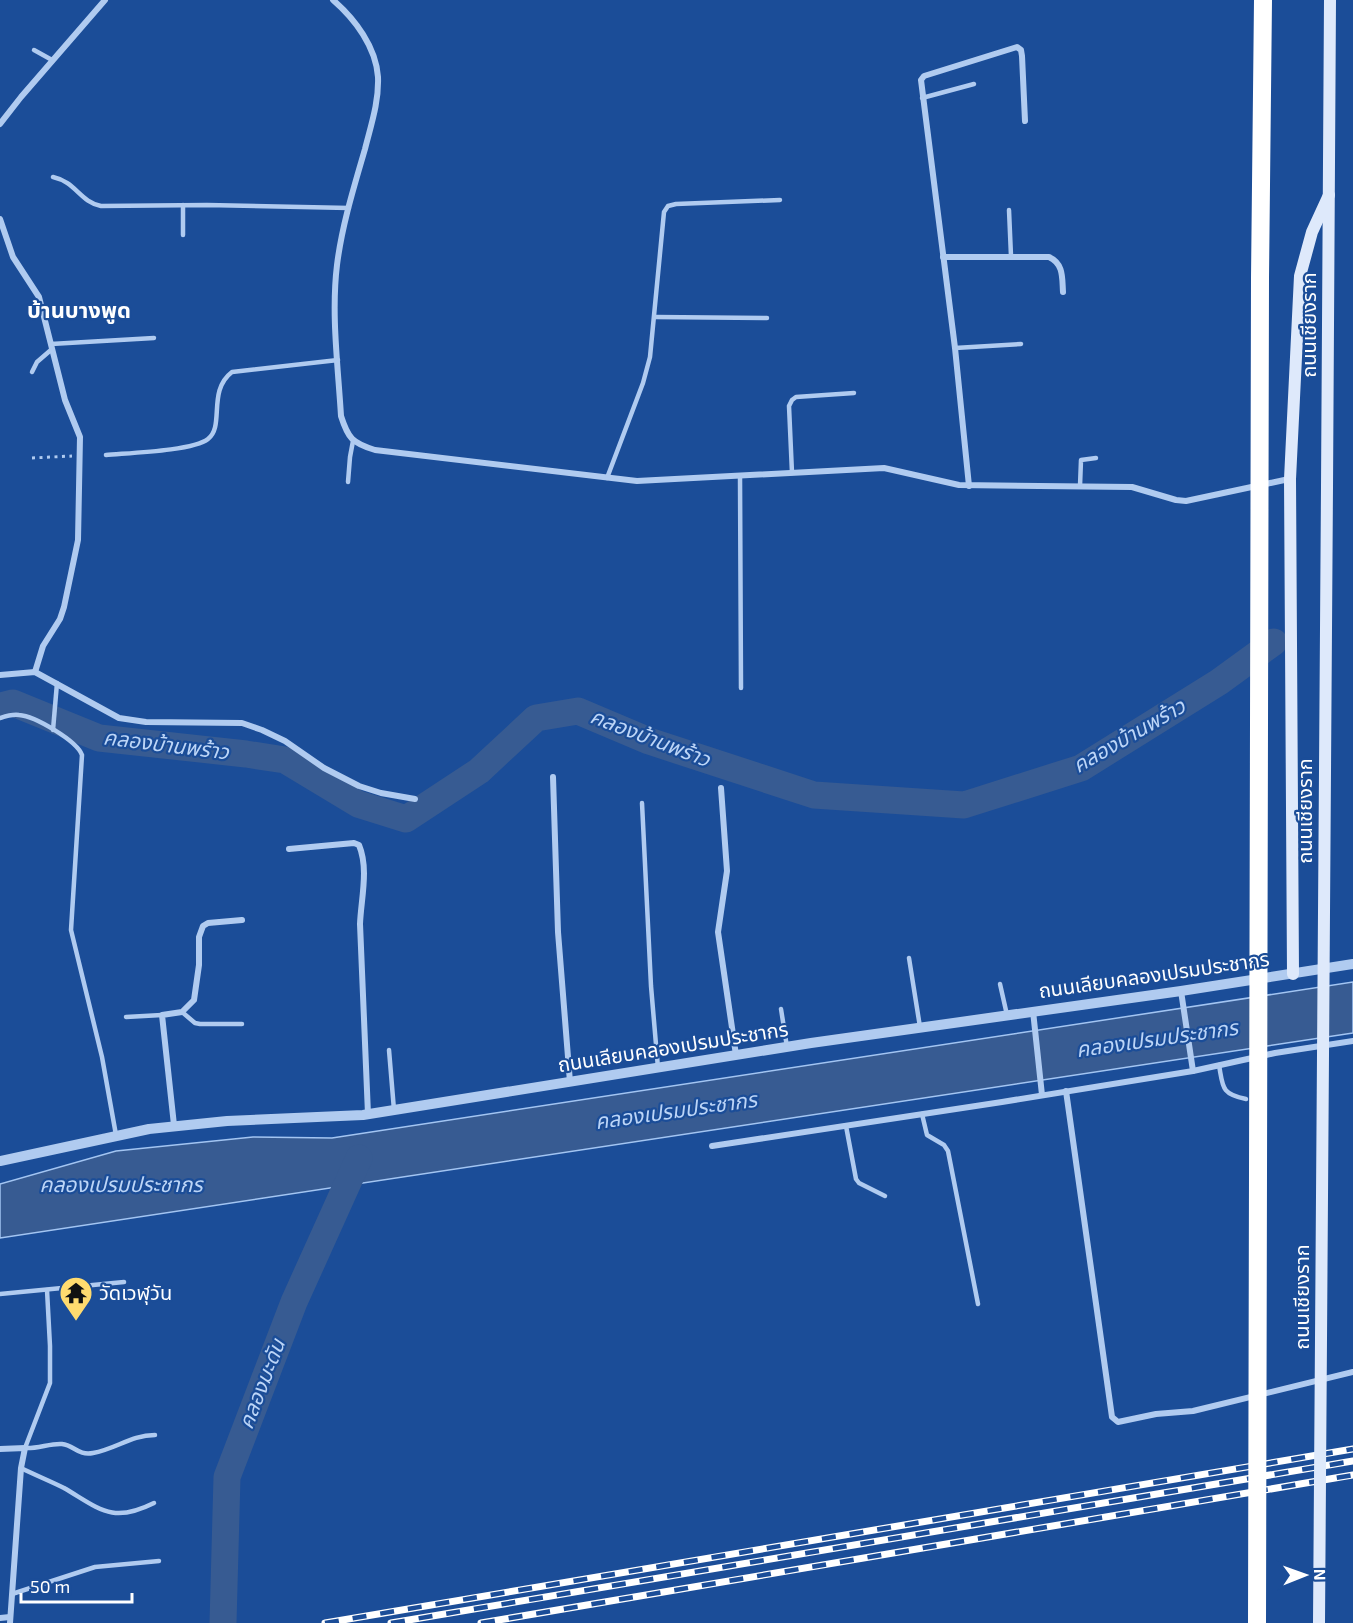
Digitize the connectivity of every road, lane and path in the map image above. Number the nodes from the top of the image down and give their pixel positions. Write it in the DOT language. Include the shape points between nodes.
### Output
graph roads {
  1 [pos="105,0"];
  2 [pos="333,0"];
  3 [pos="1263,0"];
  4 [pos="1330,0"];
  5 [pos="35,51"];
  6 [pos="50,59"];
  7 [pos="974,84"];
  8 [pos="922,98"];
  9 [pos="1025,121"];
  10 [pos="0,124"];
  11 [pos="53,177"];
  12 [pos="1329,195"];
  13 [pos="780,200"];
  14 [pos="183,205"];
  15 [pos="349,208"];
  16 [pos="1009,210"];
  17 [pos="0,219"];
  18 [pos="183,235"];
  19 [pos="1011,256"];
  20 [pos="943,257"];
  21 [pos="1063,292"];
  22 [pos="655,317"];
  23 [pos="767,318"];
  24 [pos="154,338"];
  25 [pos="1021,344"];
  26 [pos="50,348"];
  27 [pos="955,348"];
  28 [pos="338,360"];
  29 [pos="32,372"];
  30 [pos="854,393"];
  31 [pos="353,441"];
  32 [pos="106,455"];
  33 [pos="67,456"];
  34 [pos="32,458"];
  35 [pos="1096,458"];
  36 [pos="792,473"];
  37 [pos="740,476"];
  38 [pos="607,478"];
  39 [pos="1290,479"];
  40 [pos="348,482"];
  41 [pos="969,486"];
  42 [pos="1080,486"];
  43 [pos="35,672"];
  44 [pos="0,675"];
  45 [pos="57,685"];
  46 [pos="741,688"];
  47 [pos="0,718"];
  48 [pos="53,728"];
  49 [pos="553,777"];
  50 [pos="721,788"];
  51 [pos="415,799"];
  52 [pos="642,803"];
  53 [pos="289,849"];
  54 [pos="242,920"];
  55 [pos="909,958"];
  56 [pos="1353,964"];
  57 [pos="1293,974"];
  58 [pos="1000,984"];
  59 [pos="1180,991"];
  60 [pos="781,1009"];
  61 [pos="1033,1011"];
  62 [pos="182,1012"];
  63 [pos="162,1015"];
  64 [pos="1007,1015"];
  65 [pos="126,1017"];
  66 [pos="242,1024"];
  67 [pos="920,1027"];
  68 [pos="1353,1041"];
  69 [pos="787,1047"];
  70 [pos="389,1050"];
  71 [pos="736,1055"];
  72 [pos="1219,1065"];
  73 [pos="658,1068"];
  74 [pos="1193,1071"];
  75 [pos="570,1082"];
  76 [pos="1066,1091"];
  77 [pos="1042,1095"];
  78 [pos="1246,1099"];
  79 [pos="394,1110"];
  80 [pos="368,1114"];
  81 [pos="922,1114"];
  82 [pos="174,1125"];
  83 [pos="846,1126"];
  84 [pos="116,1135"];
  85 [pos="712,1146"];
  86 [pos="0,1161"];
  87 [pos="885,1196"];
  88 [pos="124,1282"];
  89 [pos="47,1290"];
  90 [pos="0,1294"];
  91 [pos="978,1304"];
  92 [pos="1353,1372"];
  93 [pos="156,1435"];
  94 [pos="25,1448"];
  95 [pos="0,1449"];
  96 [pos="21,1468"];
  97 [pos="154,1503"];
  98 [pos="159,1561"];
  99 [pos="12,1594"];
  100 [pos="0,1618"];
  101 [pos="10,1620"];
  102 [pos="1257,1623"];
  103 [pos="1319,1623"];
  1 -- 6 [label="street"];
  2 -- 15 [label="street" via="362,33 378,76 377,103"];
  3 -- 102 [label="highway, bridge"];
  4 -- 12 [label="main road, ถนนเชียงราก"];
  5 -- 6 [label="lane"];
  6 -- 10 [label="street"];
  7 -- 8 [label="lane"];
  8 -- 9 [label="street" via="924,76 1017,47 1022,56"];
  8 -- 20 [label="street"];
  11 -- 14 [label="lane" via="64,179 90,204"];
  12 -- 39 [label="main road" via="1312,232 1300,276"];
  12 -- 103 [label="main road, ถนนเชียงราก, bridge"];
  13 -- 22 [label="lane" via="668,206 662,220"];
  14 -- 15 [label="lane"];
  14 -- 18 [label="lane"];
  15 -- 28 [label="street" via="335,288"];
  16 -- 19 [label="lane"];
  17 -- 26 [label="street" via="13,258 38,292"];
  19 -- 20 [label="street"];
  19 -- 21 [label="street" via="1049,257 1057,261"];
  20 -- 27 [label="street"];
  22 -- 23 [label="lane"];
  22 -- 38 [label="lane" via="643,383"];
  24 -- 26 [label="lane"];
  25 -- 27 [label="lane"];
  26 -- 29 [label="lane"];
  26 -- 43 [label="street" via="64,400 80,437 79,528 64,607 43,646"];
  27 -- 41 [label="street"];
  28 -- 31 [label="street" via="341,416"];
  28 -- 32 [label="lane" via="232,372 224,378 219,391 214,432 203,442"];
  30 -- 36 [label="lane" via="792,400"];
  31 -- 38 [label="street" via="375,450"];
  31 -- 40 [label="lane"];
  33 -- 34 [label="path"];
  35 -- 42 [label="lane" via="1081,460"];
  36 -- 37 [label="street"];
  36 -- 41 [label="street" via="884,468"];
  37 -- 38 [label="street" via="637,481"];
  37 -- 46 [label="lane"];
  39 -- 42 [label="street" via="1186,501 1132,487"];
  39 -- 57 [label="main road"];
  41 -- 42 [label="street"];
  43 -- 44 [label="street"];
  43 -- 45 [label="street"];
  45 -- 48 [label="lane"];
  45 -- 51 [label="street" via="119,718 242,723 285,741 359,786"];
  47 -- 48 [label="lane" via="21,715"];
  48 -- 84 [label="lane" via="80,749 82,755 71,930 102,1057"];
  49 -- 75 [label="street" via="558,932"];
  50 -- 71 [label="street" via="727,871 718,932"];
  52 -- 73 [label="lane"];
  53 -- 80 [label="street" via="354,843 362,853 360,924"];
  54 -- 62 [label="street" via="208,923 201,929 197,992"];
  55 -- 67 [label="lane"];
  56 -- 57 [label="street, ถนนเลียบคลองเปรมประชากร"];
  57 -- 59 [label="street, ถนนเลียบคลองเปรมประชากร"];
  58 -- 64 [label="lane"];
  59 -- 61 [label="street, ถนนเลียบคลองเปรมประชากร"];
  59 -- 74 [label="street"];
  60 -- 69 [label="lane"];
  61 -- 64 [label="street, ถนนเลียบคลองเปรมประชากร"];
  61 -- 77 [label="street"];
  62 -- 63 [label="street"];
  62 -- 66 [label="lane" via="200,1024"];
  63 -- 65 [label="lane"];
  63 -- 82 [label="street"];
  64 -- 67 [label="street, ถนนเลียบคลองเปรมประชากร"];
  67 -- 69 [label="street, ถนนเลียบคลองเปรมประชากร"];
  68 -- 72 [label="street"];
  69 -- 71 [label="street, ถนนเลียบคลองเปรมประชากร"];
  70 -- 79 [label="lane"];
  71 -- 73 [label="street, ถนนเลียบคลองเปรมประชากร"];
  72 -- 74 [label="street"];
  72 -- 78 [label="lane" via="1223,1088 1232,1096"];
  73 -- 75 [label="street, ถนนเลียบคลองเปรมประชากร"];
  74 -- 76 [label="street"];
  75 -- 79 [label="street, ถนนเลียบคลองเปรมประชากร"];
  76 -- 77 [label="street"];
  76 -- 92 [label="street" via="1114,1420 1193,1411"];
  77 -- 81 [label="street"];
  79 -- 80 [label="street, ถนนเลียบคลองเปรมประชากร"];
  80 -- 82 [label="street, ถนนเลียบคลองเปรมประชากร"];
  81 -- 83 [label="street"];
  81 -- 91 [label="lane" via="927,1135 948,1151"];
  82 -- 84 [label="street, ถนนเลียบคลองเปรมประชากร"];
  83 -- 85 [label="street"];
  83 -- 87 [label="lane" via="856,1179"];
  84 -- 86 [label="street, ถนนเลียบคลองเปรมประชากร"];
  88 -- 89 [label="lane"];
  89 -- 90 [label="lane"];
  89 -- 94 [label="lane" via="50,1383"];
  93 -- 94 [label="lane" via="135,1437 87,1454 63,1444"];
  94 -- 95 [label="street"];
  94 -- 96 [label="street"];
  96 -- 97 [label="lane" via="106,1512 139,1510"];
  96 -- 99 [label="street"];
  98 -- 99 [label="lane" via="95,1567"];
  99 -- 101 [label="street"];
  100 -- 101 [label="street"];
}
